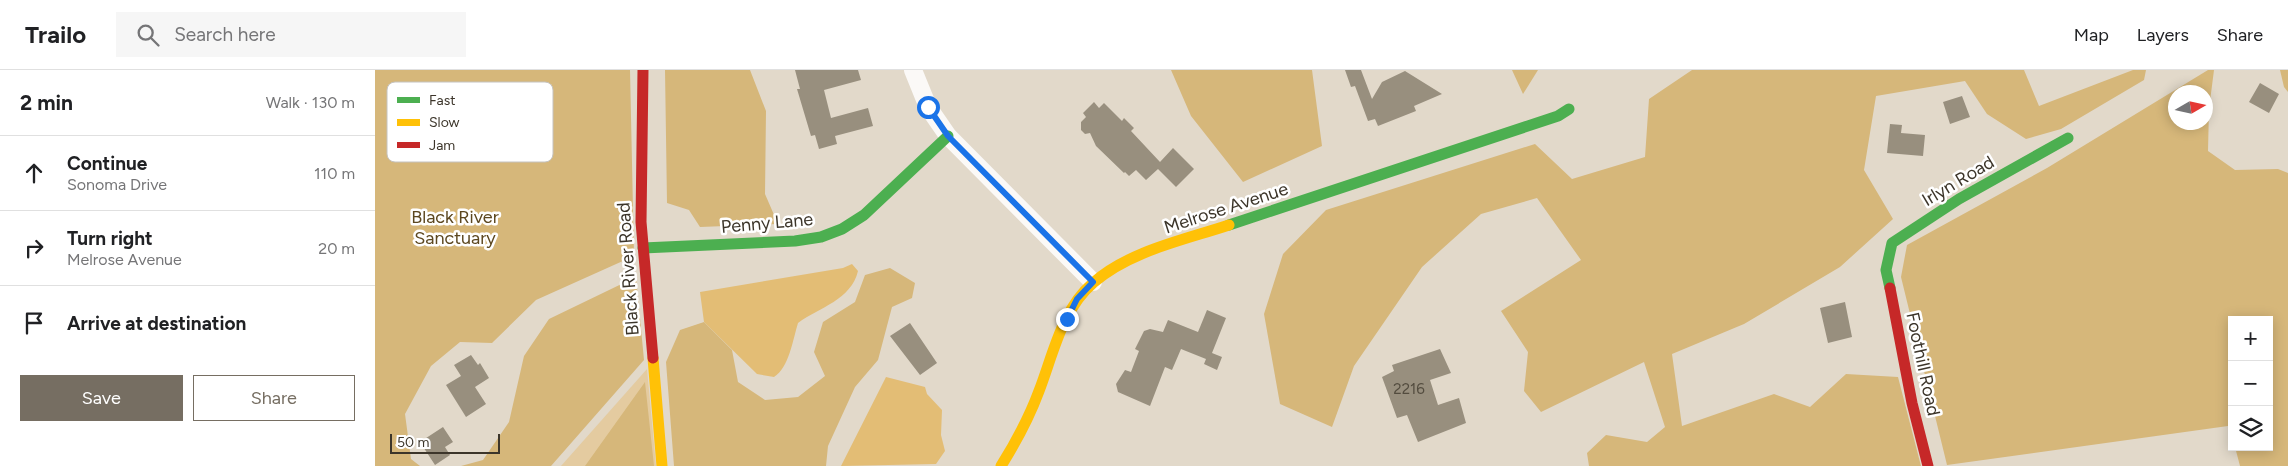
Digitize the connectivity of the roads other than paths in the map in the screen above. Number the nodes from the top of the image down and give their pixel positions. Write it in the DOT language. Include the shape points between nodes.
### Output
graph roads {
  1 [pos="643,70"];
  2 [pos="913,70"];
  3 [pos="1569,109"];
  4 [pos="948,136"];
  5 [pos="2068,138"];
  6 [pos="643,248"];
  7 [pos="1886,270"];
  8 [pos="1093,282"];
  9 [pos="662,466"];
  10 [pos="1001,466"];
  11 [pos="1927,466"];
  1 -- 6 [label="street, Black River Road"];
  2 -- 4 [label="street" via="928,107"];
  3 -- 8 [label="street, Melrose Avenue" via="1558,116 1151,251 1109,270"];
  4 -- 6 [label="street, Penny Lane" via="863,215 842,229 821,237"];
  4 -- 8 [label="street"];
  5 -- 7 [label="street, Irlyn Road" via="1959,199 1892,243"];
  6 -- 9 [label="street, Black River Road"];
  7 -- 11 [label="street, Foothill Road"];
  8 -- 10 [label="street, Melrose Avenue" via="1077,299 1029,416"];
}
